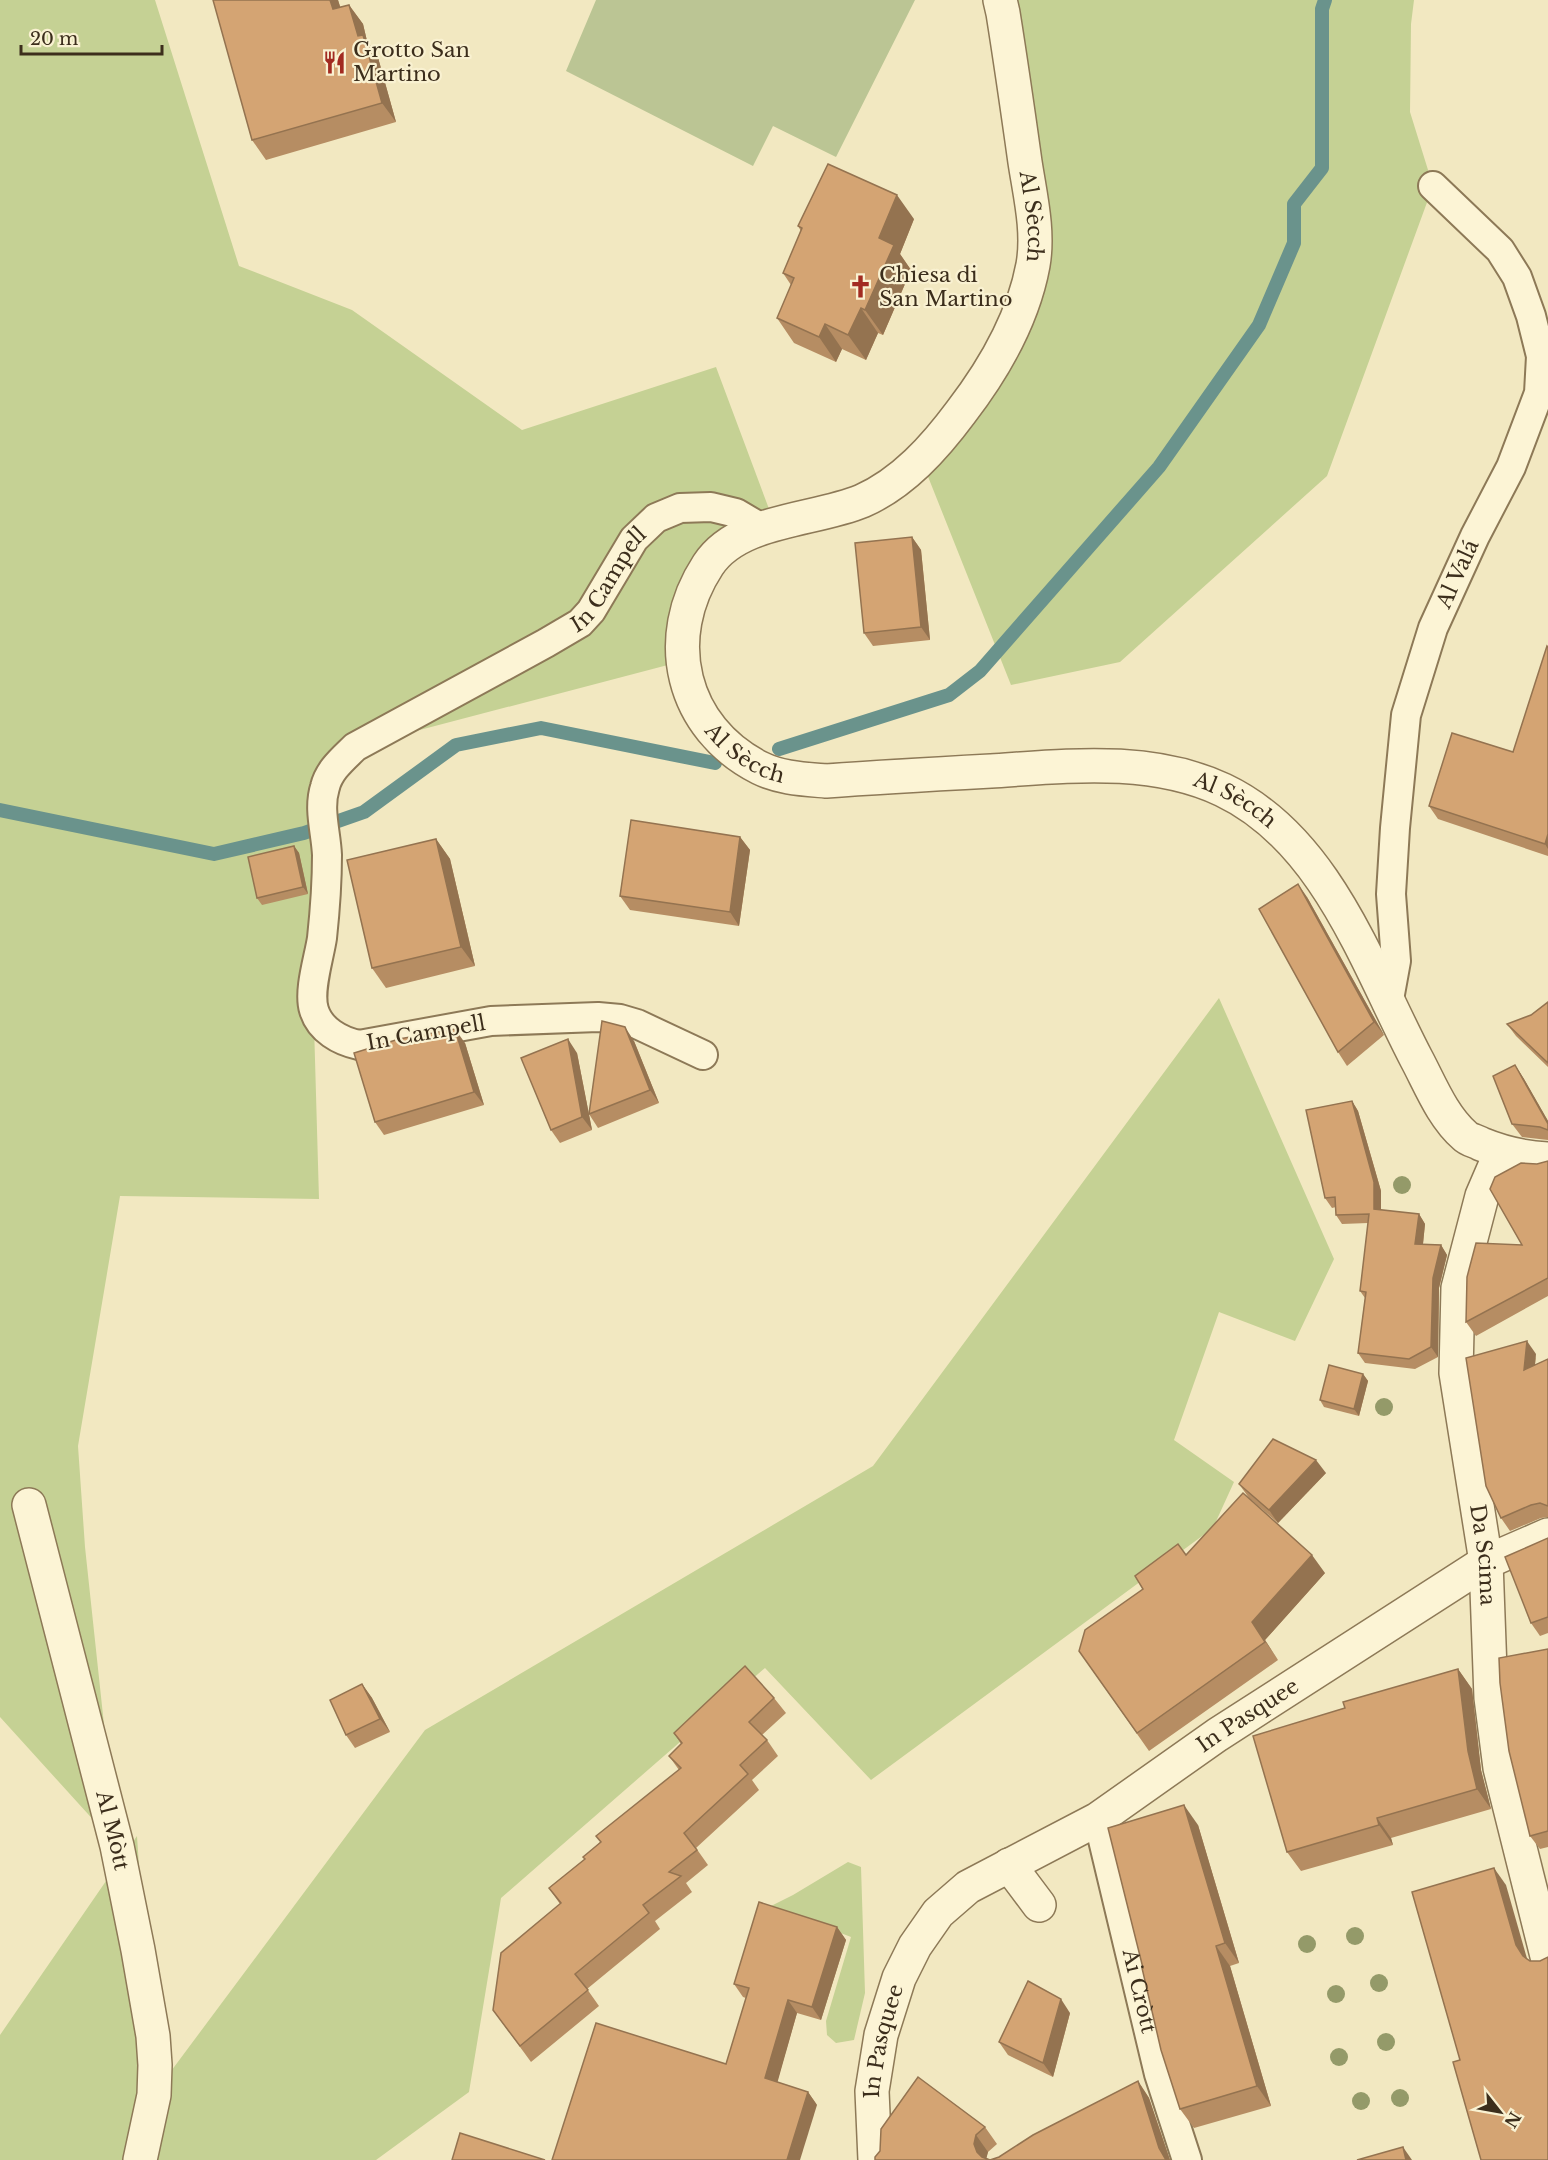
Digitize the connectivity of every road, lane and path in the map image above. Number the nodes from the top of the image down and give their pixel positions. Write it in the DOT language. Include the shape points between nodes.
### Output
graph roads {
  1 [pos="1000,0"];
  2 [pos="1433,186"];
  3 [pos="763,529"];
  4 [pos="1388,1005"];
  5 [pos="704,1055"];
  6 [pos="1501,1152"];
  7 [pos="1548,1160"];
  8 [pos="29,1505"];
  9 [pos="1548,1535"];
  10 [pos="1486,1562"];
  11 [pos="1098,1819"];
  12 [pos="1009,1865"];
  13 [pos="1039,1905"];
  14 [pos="1548,1960"];
  15 [pos="140,2160"];
  16 [pos="875,2160"];
  17 [pos="1187,2160"];
  1 -- 3 [label="street, Al Sècch" via="1034,223 1034,262 1012,328 994,364 949,429 892,484 862,501"];
  2 -- 4 [label="lane, Al Valá" via="1500,250 1517,277 1541,356 1539,393 1511,467 1433,628 1406,715 1391,894 1396,961"];
  3 -- 4 [label="street, Al Sècch" via="738,537 720,550 692,597 684,625 683,661 688,690 705,720 736,752 772,773 814,780 1093,765 1180,775 1222,790 1254,807 1280,828 1309,861 1346,916"];
  3 -- 5 [label="lane, In Campell" via="736,513 711,507 680,508 656,518 633,539 580,622 355,747 334,768 321,801 327,853 326,900 313,1009 334,1036 358,1046 491,1021 598,1017 637,1024"];
  4 -- 6 [label="street, Al Sècch" via="1443,1109 1465,1137"];
  6 -- 7 [label="street, Al Sècch"];
  6 -- 10 [label="street, Da Scima" via="1482,1196 1458,1288 1456,1373"];
  8 -- 15 [label="street, Al Mòtt" via="117,1846 153,2036 154,2095"];
  9 -- 10 [label="street, In Pasquee"];
  10 -- 11 [label="street, In Pasquee" via="1217,1735"];
  10 -- 14 [label="street, Da Scima" via="1491,1698 1500,1768"];
  11 -- 12 [label="street, In Pasquee"];
  11 -- 17 [label="lane, Ai Cròtt" via="1149,2079"];
  12 -- 13 [label="street"];
  12 -- 16 [label="street, In Pasquee" via="968,1887 938,1913 899,1978 881,2035 872,2091"];
}
